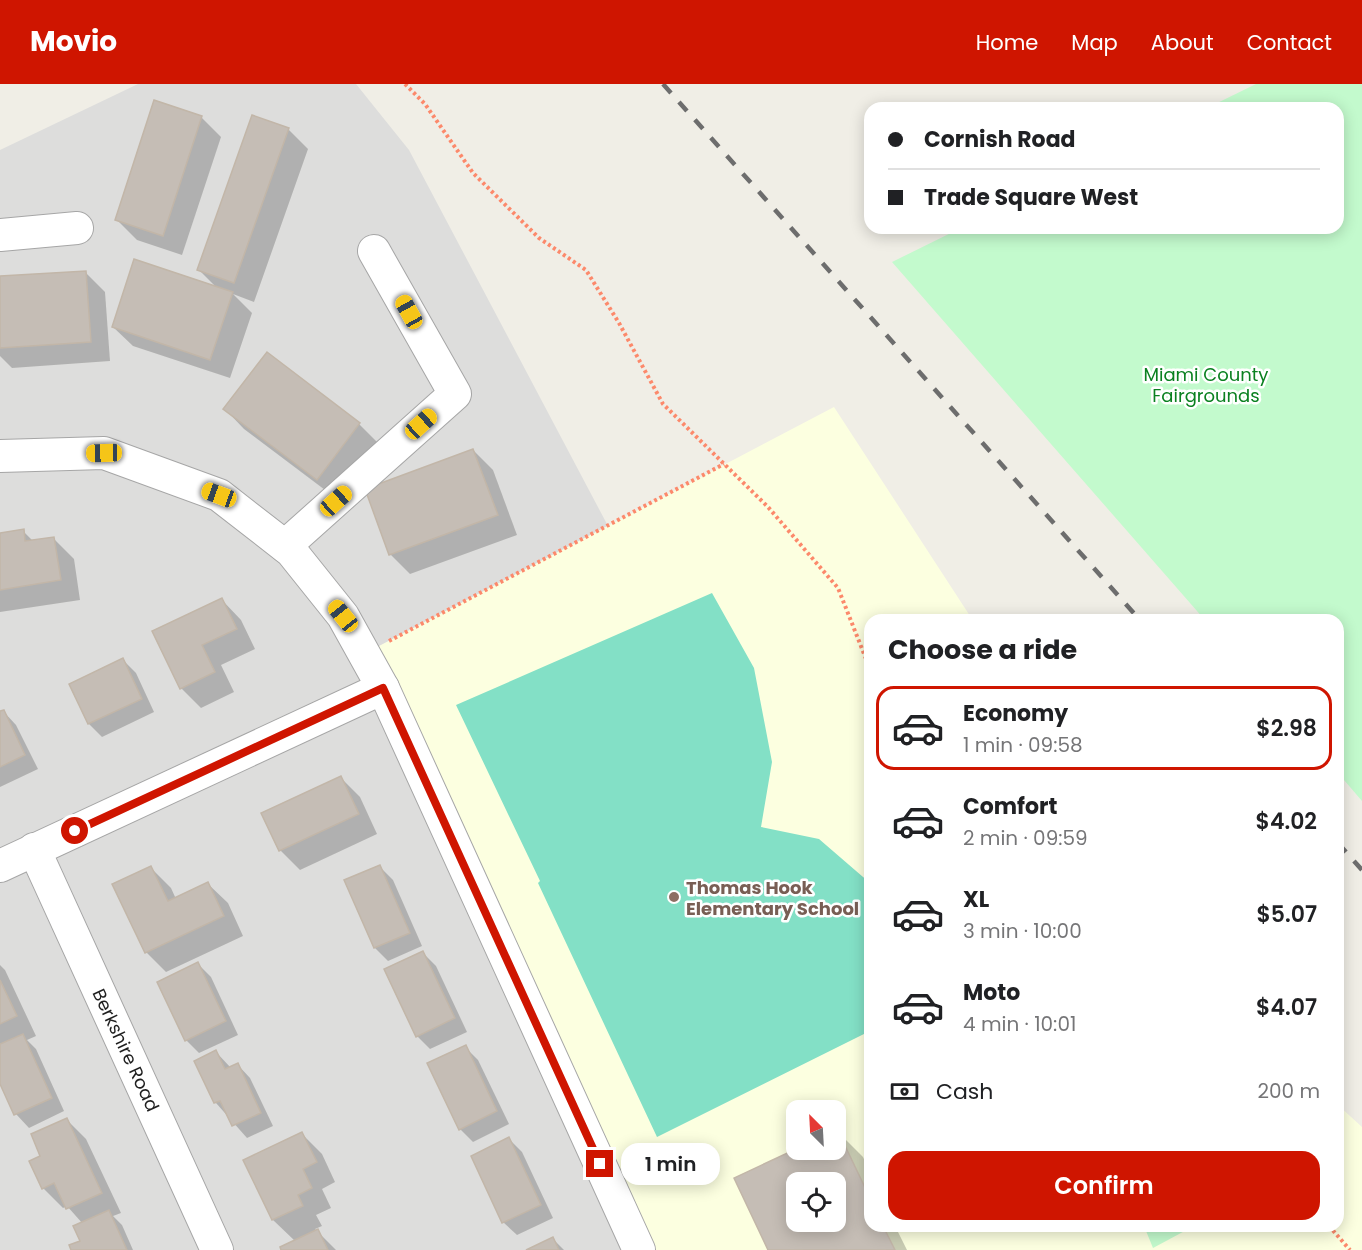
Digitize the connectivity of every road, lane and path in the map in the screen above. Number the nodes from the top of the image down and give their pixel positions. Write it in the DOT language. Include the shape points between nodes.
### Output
graph roads {
  1 [pos="405,84"];
  2 [pos="76,228"];
  3 [pos="0,235"];
  4 [pos="374,250"];
  5 [pos="0,456"];
  6 [pos="724,464"];
  7 [pos="285,546"];
  8 [pos="364,654"];
  9 [pos="864,654"];
  10 [pos="383,688"];
  11 [pos="34,849"];
  12 [pos="0,866"];
  13 [pos="1334,1232"];
  14 [pos="217,1250"];
  15 [pos="639,1250"];
  16 [pos="1350,1250"];
  1 -- 6 [label="path" via="425,104 473,173 539,238 586,270 620,323 663,404"];
  2 -- 3 [label="street"];
  4 -- 7 [label="street" via="455,394"];
  5 -- 7 [label="street" via="104,453 219,495"];
  6 -- 8 [label="path"];
  6 -- 9 [label="path" via="768,507 838,588"];
  7 -- 8 [label="street" via="343,616"];
  8 -- 10 [label="street"];
  10 -- 11 [label="street"];
  10 -- 15 [label="street"];
  11 -- 12 [label="street"];
  11 -- 14 [label="street, Berkshire Road"];
  13 -- 16 [label="path"];
}
